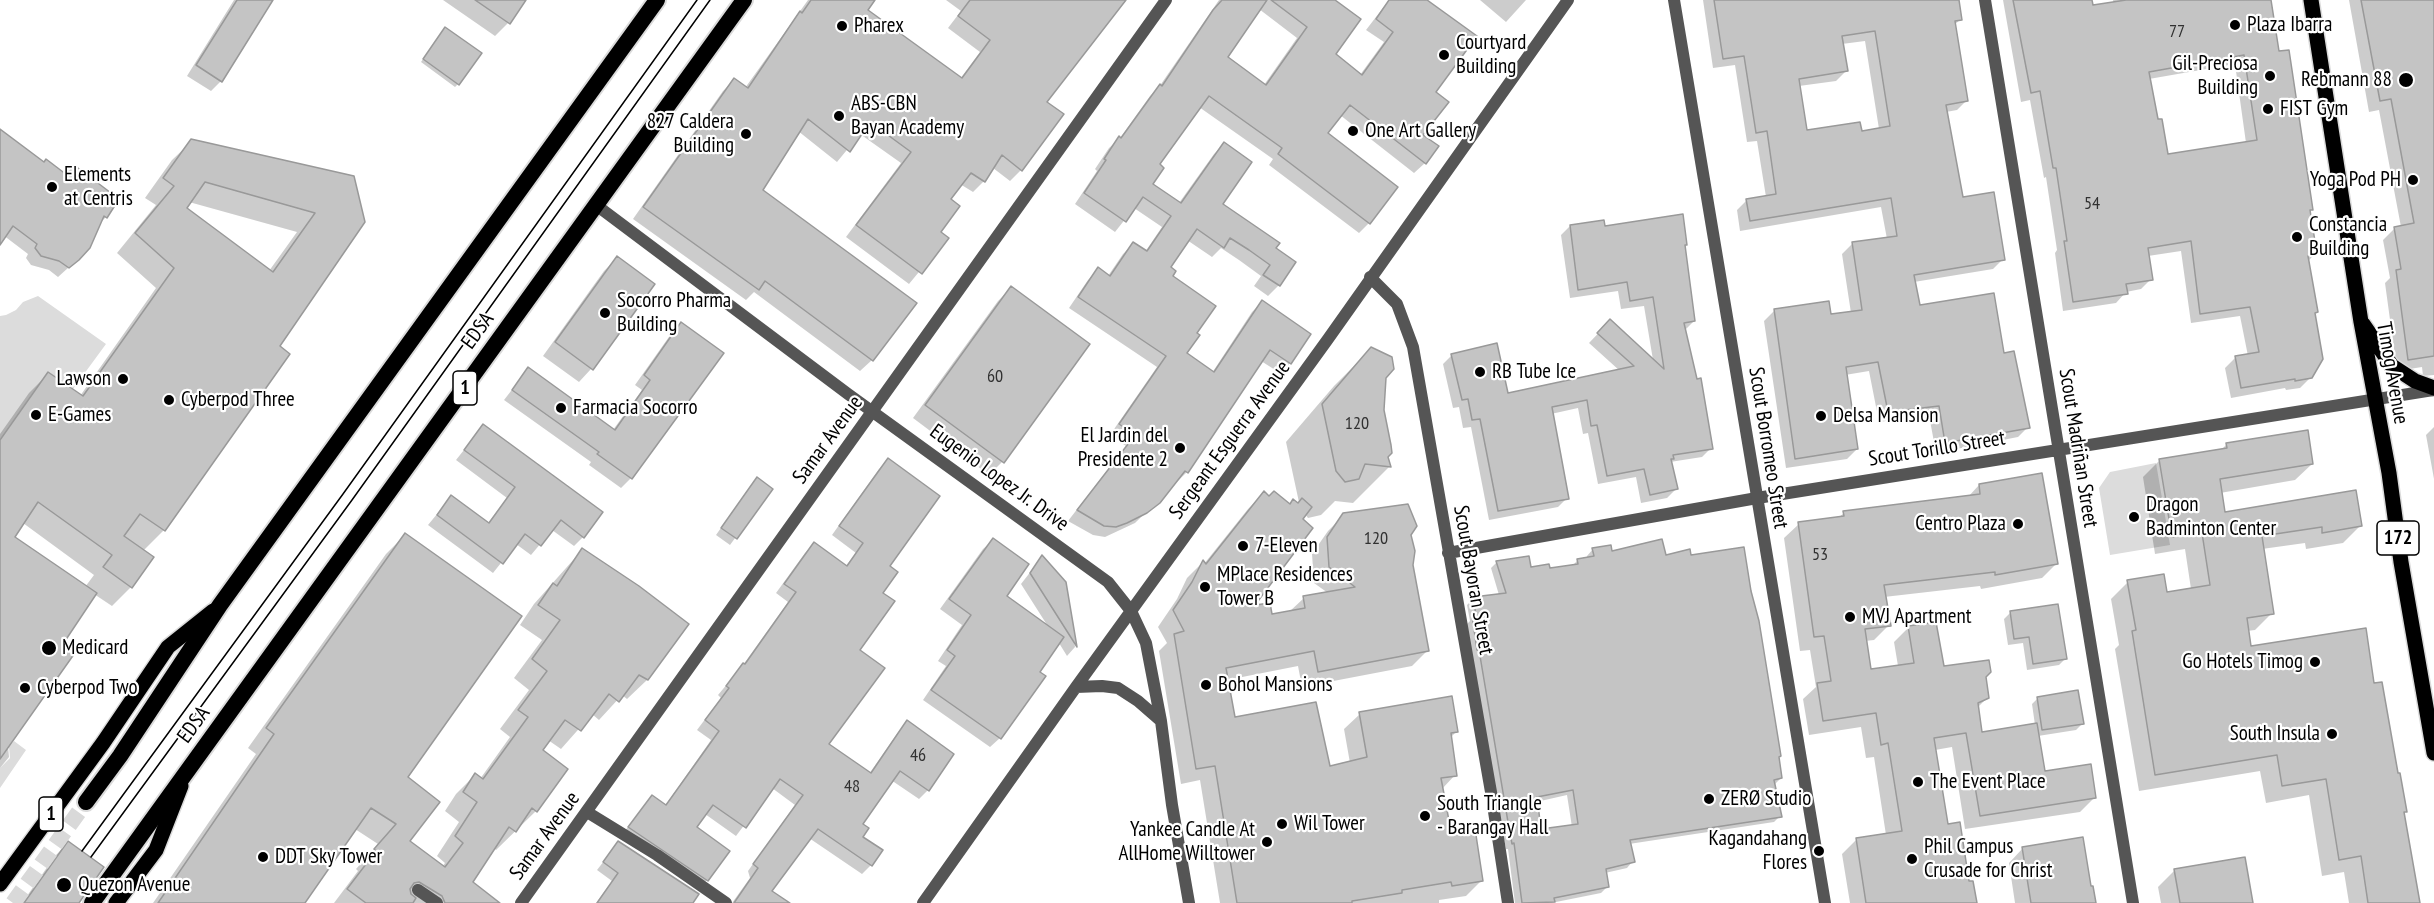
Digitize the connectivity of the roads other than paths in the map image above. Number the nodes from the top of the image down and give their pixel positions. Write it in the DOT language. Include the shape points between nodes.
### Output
graph roads {
  1 [pos="657,0"];
  2 [pos="744,0"];
  3 [pos="1167,0"];
  4 [pos="1568,0"];
  5 [pos="1674,0"];
  6 [pos="1984,0"];
  7 [pos="2310,0"];
  8 [pos="596,206"];
  9 [pos="1370,277"];
  10 [pos="2361,322"];
  11 [pos="2434,389"];
  12 [pos="2375,399"];
  13 [pos="873,411"];
  14 [pos="2058,450"];
  15 [pos="1757,498"];
  16 [pos="1448,553"];
  17 [pos="220,605"];
  18 [pos="1131,611"];
  19 [pos="1076,687"];
  20 [pos="1161,721"];
  21 [pos="2434,753"];
  22 [pos="185,776"];
  23 [pos="86,802"];
  24 [pos="586,812"];
  25 [pos="0,884"];
  26 [pos="418,890"];
  27 [pos="92,903"];
  28 [pos="117,903"];
  29 [pos="437,903"];
  30 [pos="521,903"];
  31 [pos="726,903"];
  32 [pos="923,903"];
  33 [pos="1189,903"];
  34 [pos="1508,903"];
  35 [pos="1825,903"];
  36 [pos="2133,903"];
  1 -- 17 [label="highway, EDSA / 1"];
  2 -- 8 [label="highway, EDSA / 1"];
  3 -- 13 [label="street, Samar Avenue"];
  4 -- 9 [label="street, Sergeant Esguerra Avenue"];
  5 -- 15 [label="street, Scout Borromeo Street"];
  6 -- 14 [label="street, Scout Madriñan Street"];
  7 -- 10 [label="main road, Timog Avenue / 172"];
  8 -- 13 [label="street, Eugenio Lopez Jr. Drive"];
  8 -- 22 [label="highway, EDSA / 1"];
  9 -- 16 [label="street, Scout Bayoran Street" via="1397,304 1413,346"];
  9 -- 18 [label="street, Sergeant Esguerra Avenue"];
  10 -- 11 [label="main road" via="2392,366"];
  10 -- 12 [label="main road, Timog Avenue / 172"];
  11 -- 12 [label="street, Scout Torillo Street"];
  12 -- 14 [label="street, Scout Torillo Street"];
  12 -- 21 [label="main road, Timog Avenue / 172"];
  13 -- 18 [label="street, Eugenio Lopez Jr. Drive" via="1108,582"];
  13 -- 24 [label="street, Samar Avenue"];
  14 -- 15 [label="street, Scout Torillo Street"];
  14 -- 36 [label="street, Scout Madriñan Street"];
  15 -- 16 [label="street, Scout Torillo Street"];
  15 -- 35 [label="street, Scout Borromeo Street"];
  16 -- 34 [label="street, Scout Bayoran Street"];
  17 -- 23 [label="highway, EDSA / 1"];
  17 -- 25 [label="main road, EDSA / 1" via="168,647"];
  18 -- 19 [label="street, Sergeant Esguerra Avenue"];
  18 -- 20 [label="street, Eugenio Lopez Jr. Drive" via="1146,643"];
  19 -- 20 [label="street" via="1118,688"];
  19 -- 32 [label="street, Sergeant Esguerra Avenue"];
  20 -- 33 [label="street, Eugenio Lopez Jr. Drive"];
  22 -- 27 [label="highway, EDSA / 1"];
  22 -- 28 [label="main road, EDSA / 1" via="156,850"];
  24 -- 30 [label="street, Samar Avenue"];
  24 -- 31 [label="street"];
  26 -- 29 [label="street"];
}
